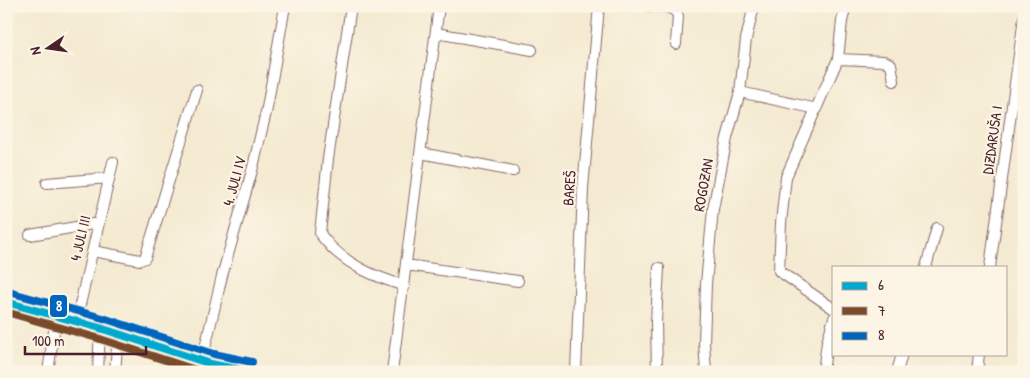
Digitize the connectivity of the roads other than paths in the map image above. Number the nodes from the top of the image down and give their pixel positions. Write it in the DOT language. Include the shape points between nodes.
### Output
graph roads {
  1 [pos="284,6"];
  2 [pos="350,6"];
  3 [pos="439,6"];
  4 [pos="599,6"];
  5 [pos="648,6"];
  6 [pos="754,6"];
  7 [pos="846,6"];
  8 [pos="1024,18"];
  9 [pos="436,33"];
  10 [pos="676,44"];
  11 [pos="532,50"];
  12 [pos="838,59"];
  13 [pos="894,81"];
  14 [pos="197,90"];
  15 [pos="740,92"];
  16 [pos="817,109"];
  17 [pos="421,152"];
  18 [pos="113,162"];
  19 [pos="513,171"];
  20 [pos="109,178"];
  21 [pos="47,183"];
  22 [pos="99,223"];
  23 [pos="937,228"];
  24 [pos="30,235"];
  25 [pos="92,252"];
  26 [pos="406,265"];
  27 [pos="926,266"];
  28 [pos="990,266"];
  29 [pos="659,268"];
  30 [pos="518,281"];
  31 [pos="404,286"];
  32 [pos="6,302"];
  33 [pos="832,307"];
  34 [pos="56,317"];
  35 [pos="76,322"];
  36 [pos="832,325"];
  37 [pos="100,328"];
  38 [pos="118,334"];
  39 [pos="901,356"];
  40 [pos="979,356"];
  41 [pos="202,361"];
  42 [pos="48,372"];
  43 [pos="98,372"];
  44 [pos="115,372"];
  45 [pos="250,372"];
  46 [pos="392,372"];
  47 [pos="576,372"];
  48 [pos="656,372"];
  49 [pos="706,372"];
  50 [pos="823,372"];
  51 [pos="897,372"];
  52 [pos="976,372"];
  1 -- 41 [label="street, 4. JULI IV" via="267,108"];
  2 -- 31 [label="street" via="320,233 342,258 356,267"];
  3 -- 9 [label="street"];
  4 -- 47 [label="street, BAREŠ" via="583,188"];
  5 -- 10 [label="street" via="677,12"];
  6 -- 15 [label="street, ROGOZAN" via="746,39"];
  7 -- 12 [label="street"];
  8 -- 28 [label="street, DIZDARUŠA I"];
  9 -- 11 [label="street"];
  9 -- 17 [label="street"];
  12 -- 13 [label="street" via="884,61 891,64"];
  12 -- 16 [label="street"];
  14 -- 25 [label="street" via="146,258 137,260"];
  15 -- 16 [label="street"];
  15 -- 49 [label="street, ROGOZAN" via="726,138 713,209 706,284"];
  16 -- 33 [label="street" via="786,177 779,271"];
  17 -- 19 [label="street"];
  17 -- 26 [label="street"];
  18 -- 20 [label="street, 4 JULI III"];
  20 -- 21 [label="street"];
  20 -- 22 [label="street, 4 JULI III"];
  22 -- 24 [label="street"];
  22 -- 25 [label="street, 4 JULI III"];
  23 -- 27 [label="street"];
  25 -- 35 [label="street, 4 JULI III"];
  26 -- 30 [label="street"];
  26 -- 31 [label="street"];
  29 -- 48 [label="street"];
  31 -- 46 [label="street"];
  32 -- 34 [label="street"];
  34 -- 35 [label="street"];
  34 -- 42 [label="street"];
  35 -- 37 [label="street"];
  36 -- 50 [label="street"];
  37 -- 38 [label="street"];
  37 -- 43 [label="street"];
  38 -- 41 [label="street"];
  38 -- 44 [label="street"];
  39 -- 51 [label="street"];
  40 -- 52 [label="street"];
  41 -- 45 [label="street"];
}
